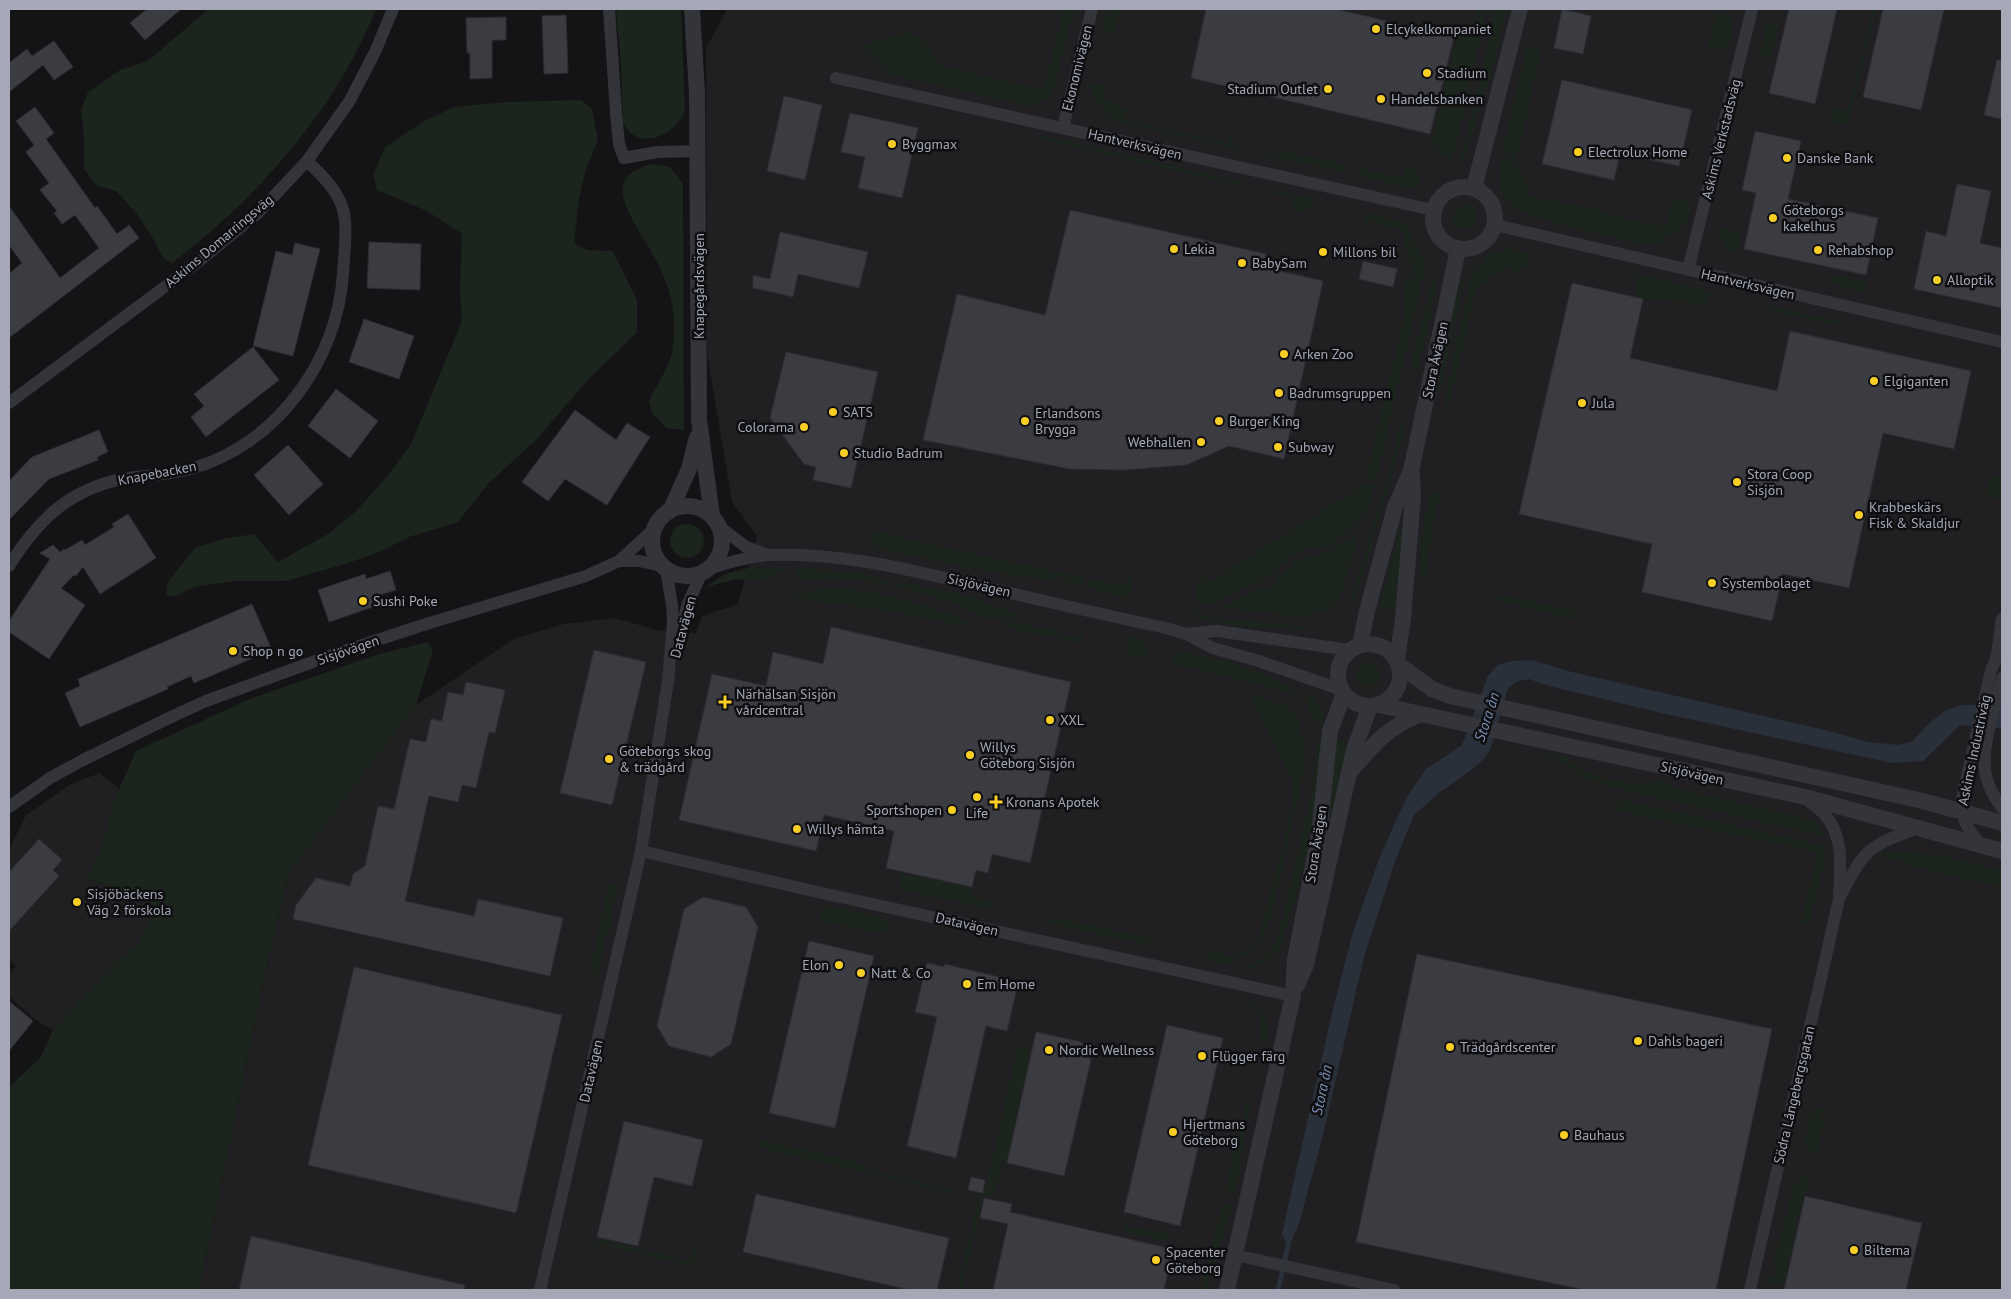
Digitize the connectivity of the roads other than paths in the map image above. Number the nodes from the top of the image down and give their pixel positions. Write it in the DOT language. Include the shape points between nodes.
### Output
graph roads {
  1 [pos="393,9"];
  2 [pos="609,9"];
  3 [pos="692,9"];
  4 [pos="1092,9"];
  5 [pos="1520,9"];
  6 [pos="1752,9"];
  7 [pos="836,78"];
  8 [pos="1063,128"];
  9 [pos="698,151"];
  10 [pos="307,161"];
  11 [pos="1474,188"];
  12 [pos="1433,210"];
  13 [pos="1495,225"];
  14 [pos="1458,249"];
  15 [pos="1688,270"];
  16 [pos="2002,342"];
  17 [pos="9,403"];
  18 [pos="699,420"];
  19 [pos="1411,471"];
  20 [pos="670,511"];
  21 [pos="716,521"];
  22 [pos="654,529"];
  23 [pos="770,555"];
  24 [pos="619,561"];
  25 [pos="9,566"];
  26 [pos="664,568"];
  27 [pos="706,571"];
  28 [pos="2002,619"];
  29 [pos="1186,634"];
  30 [pos="1354,647"];
  31 [pos="1398,663"];
  32 [pos="2002,678"];
  33 [pos="668,681"];
  34 [pos="1343,692"];
  35 [pos="1375,705"];
  36 [pos="1420,714"];
  37 [pos="1349,773"];
  38 [pos="1805,797"];
  39 [pos="9,807"];
  40 [pos="2002,808"];
  41 [pos="1961,811"];
  42 [pos="2002,822"];
  43 [pos="1918,828"];
  44 [pos="1982,846"];
  45 [pos="641,851"];
  46 [pos="2002,851"];
  47 [pos="1839,899"];
  48 [pos="1293,996"];
  49 [pos="1235,1255"];
  50 [pos="540,1290"];
  51 [pos="1227,1290"];
  52 [pos="1394,1290"];
  53 [pos="1750,1290"];
  1 -- 10 [label="street, Askims Domarringsväg" via="349,102"];
  2 -- 9 [label="street" via="619,144 624,158 657,152"];
  3 -- 9 [label="street, Knapegårdsvägen"];
  4 -- 8 [label="street, Ekonomivägen"];
  5 -- 11 [label="street"];
  6 -- 15 [label="street, Askims Verkstadsväg"];
  7 -- 8 [label="street, Hantverksvägen"];
  8 -- 12 [label="street, Hantverksvägen"];
  9 -- 18 [label="street, Knapegårdsvägen"];
  10 -- 17 [label="street, Askims Domarringsväg" via="259,212 198,262"];
  10 -- 25 [label="street, Knapebacken" via="336,192 344,212 342,280 337,313 327,343 309,378 289,406 264,430 213,461 183,471 122,479 86,491 61,504 39,523"];
  11 -- 12 [label="street" via="1464,186 1444,193"];
  11 -- 13 [label="street" via="1489,199"];
  12 -- 14 [label="street" via="1432,220 1438,235 1448,246"];
  13 -- 14 [label="street" via="1485,242 1468,250"];
  13 -- 15 [label="street, Hantverksvägen"];
  14 -- 19 [label="street, Stora Åvägen"];
  15 -- 16 [label="street, Hantverksvägen"];
  18 -- 20 [label="street, Knapegårdsvägen" via="689,469"];
  18 -- 21 [label="street, Knapegårdsvägen"];
  19 -- 30 [label="street, Stora Åvägen" via="1395,507"];
  19 -- 31 [label="street, Stora Åvägen" via="1413,497"];
  20 -- 21 [label="street, Sisjövägen" via="688,506 701,508"];
  20 -- 22 [label="street, Sisjövägen"];
  21 -- 23 [label="street, Sisjövägen" via="734,540"];
  21 -- 27 [label="street" via="723,540 721,552"];
  22 -- 24 [label="street, Sisjövägen"];
  22 -- 26 [label="street" via="652,546"];
  23 -- 27 [label="street, Sisjövägen" via="746,558"];
  23 -- 29 [label="street, Sisjövägen" via="848,560 930,574"];
  24 -- 26 [label="street, Sisjövägen" via="639,561"];
  24 -- 39 [label="street, Sisjövägen" via="572,581 332,654 206,702 83,760"];
  26 -- 27 [label="street, Sisjövägen" via="686,577"];
  26 -- 33 [label="street, Datavägen" via="673,622"];
  27 -- 33 [label="street, Datavägen" via="688,606"];
  28 -- 41 [label="street, Askims Industriväg" via="1998,654 1991,670"];
  29 -- 30 [label="street, Sisjövägen" via="1217,631"];
  29 -- 34 [label="street, Sisjövägen" via="1212,648 1259,660"];
  30 -- 31 [label="street" via="1382,646 1393,654"];
  30 -- 34 [label="street, Stora Åvägen" via="1338,669"];
  31 -- 35 [label="street, Stora Åvägen" via="1398,686 1391,697"];
  31 -- 41 [label="street, Sisjövägen" via="1432,689 1475,702"];
  32 -- 40 [label="street, Askims Industriväg" via="1988,738 1985,770"];
  33 -- 45 [label="street, Datavägen"];
  34 -- 35 [label="street" via="1353,702"];
  34 -- 48 [label="street, Stora Åvägen" via="1330,731 1319,835 1295,960"];
  35 -- 36 [label="street, Sisjövägen"];
  35 -- 37 [label="street, Stora Åvägen" via="1354,750"];
  36 -- 37 [label="street, Stora Åvägen" via="1382,736"];
  36 -- 38 [label="street, Sisjövägen"];
  37 -- 48 [label="street, Stora Åvägen" via="1306,965"];
  38 -- 43 [label="street, Sisjövägen"];
  38 -- 47 [label="street, Södra Långebergsgatan" via="1826,816 1838,838"];
  41 -- 42 [label="street, Sisjövägen"];
  41 -- 44 [label="street, Askims Industriväg" via="1965,823"];
  43 -- 44 [label="street, Sisjövägen"];
  43 -- 47 [label="street, Södra Långebergsgatan" via="1890,838 1868,851 1859,861"];
  44 -- 46 [label="street, Sisjövägen"];
  45 -- 48 [label="street, Datavägen"];
  45 -- 50 [label="street, Datavägen"];
  47 -- 53 [label="street, Södra Långebergsgatan"];
  48 -- 49 [label="street, Stora Åvägen"];
  49 -- 51 [label="street, Stora Åvägen"];
  49 -- 52 [label="street"];
}
